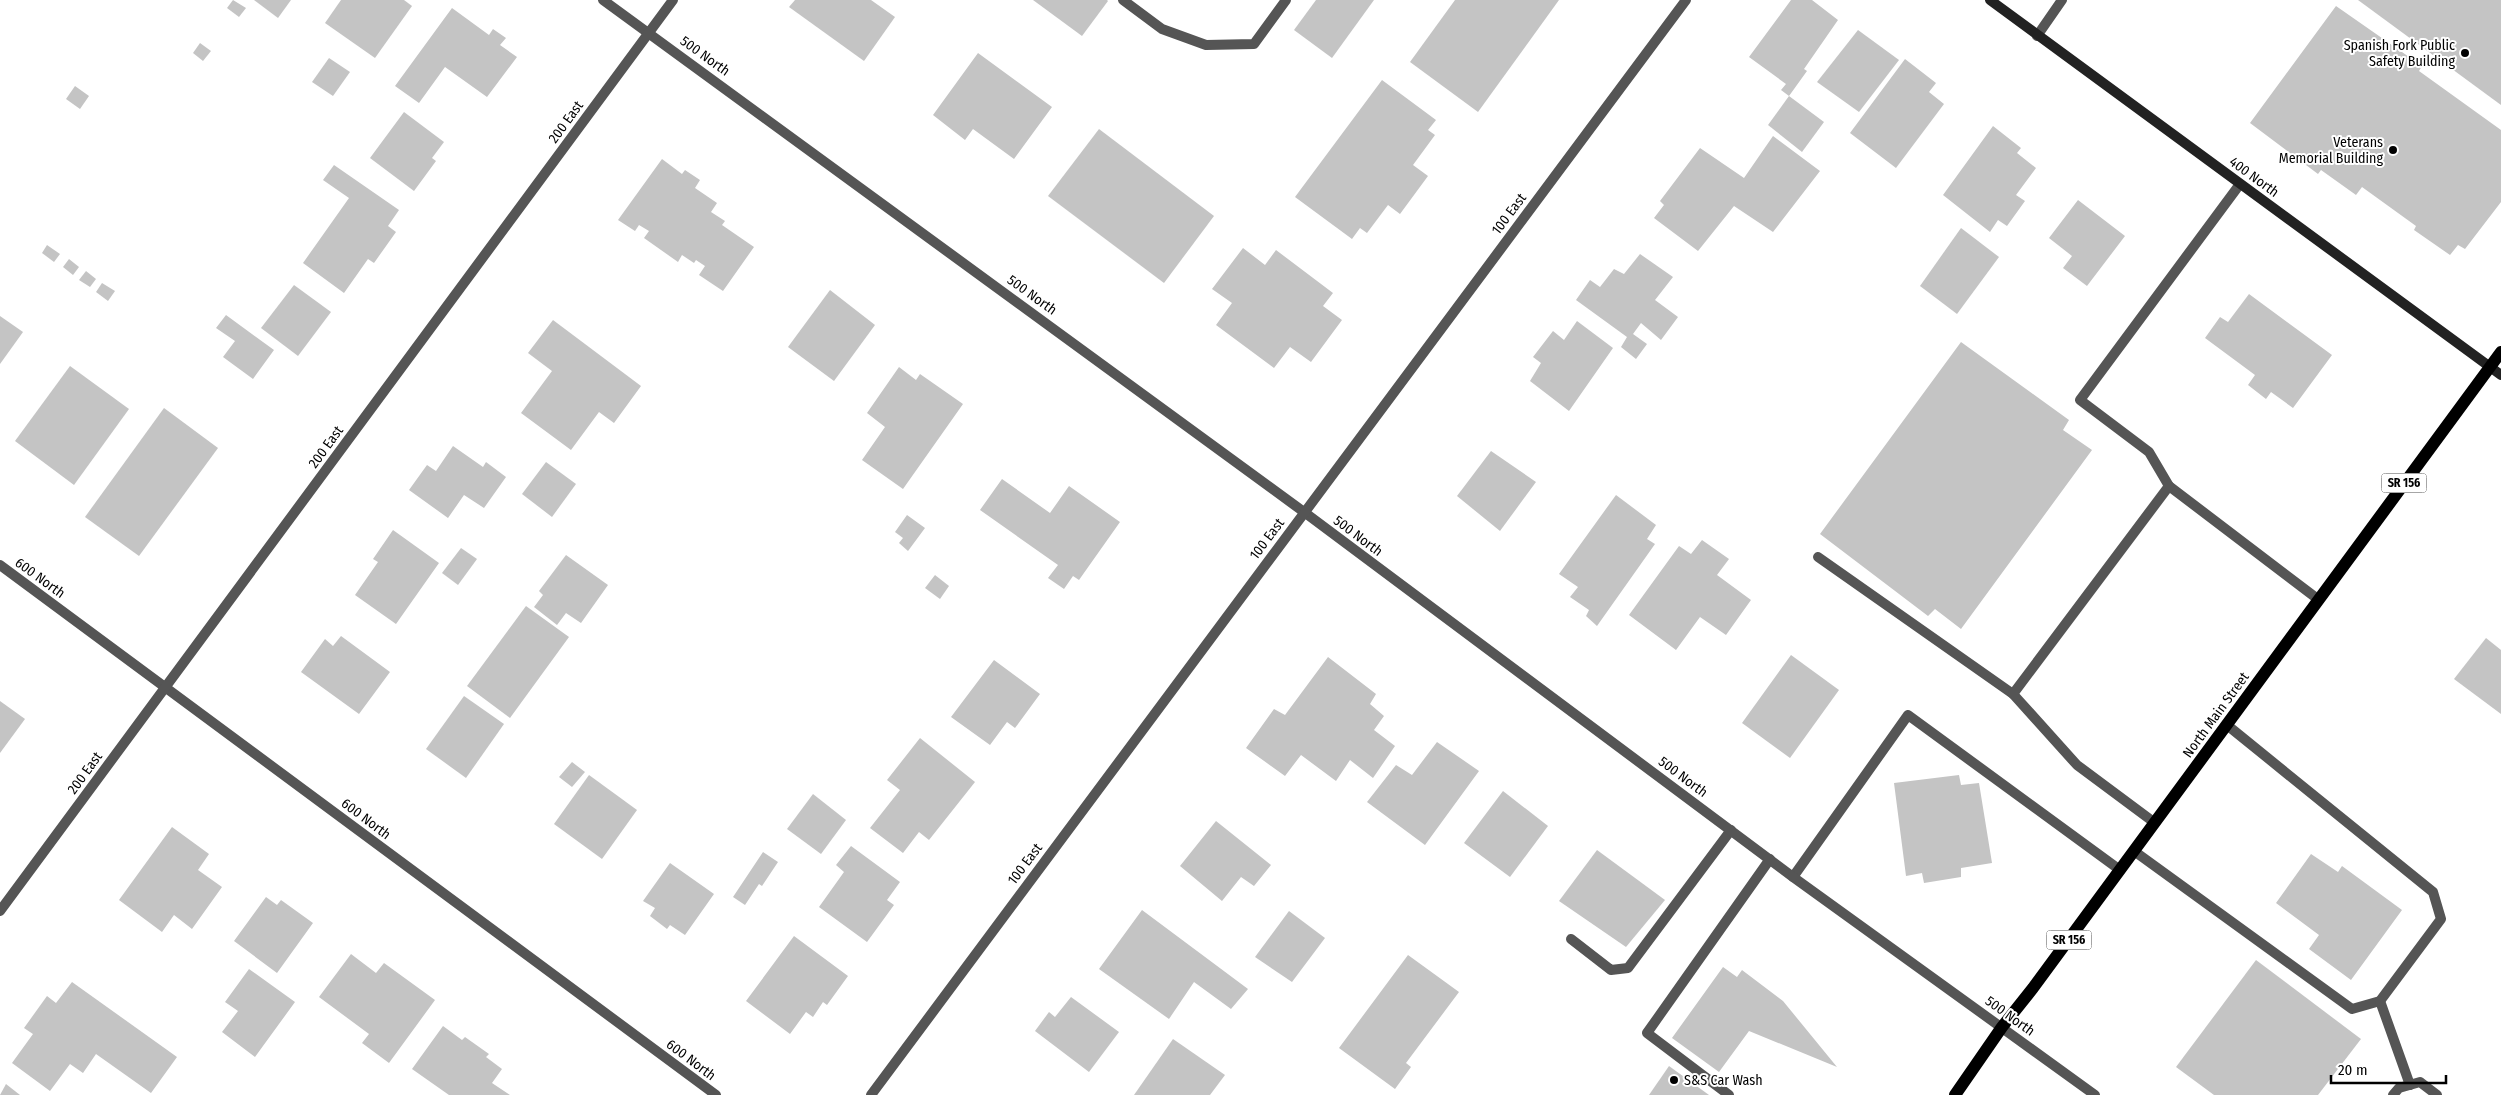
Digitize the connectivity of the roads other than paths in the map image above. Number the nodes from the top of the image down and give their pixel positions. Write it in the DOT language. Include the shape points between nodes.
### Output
graph roads {
  1 [pos="603,0"];
  2 [pos="673,0"];
  3 [pos="1123,0"];
  4 [pos="1286,0"];
  5 [pos="1686,0"];
  6 [pos="1990,0"];
  7 [pos="2062,0"];
  8 [pos="650,33"];
  9 [pos="2037,36"];
  10 [pos="2240,184"];
  11 [pos="2501,352"];
  12 [pos="2490,367"];
  13 [pos="2501,375"];
  14 [pos="2169,486"];
  15 [pos="1304,512"];
  16 [pos="1818,557"];
  17 [pos="0,565"];
  18 [pos="2319,600"];
  19 [pos="165,687"];
  20 [pos="2013,694"];
  21 [pos="2227,725"];
  22 [pos="2155,823"];
  23 [pos="1731,830"];
  24 [pos="2134,851"];
  25 [pos="1770,859"];
  26 [pos="2120,870"];
  27 [pos="1793,877"];
  28 [pos="0,911"];
  29 [pos="1571,939"];
  30 [pos="2380,1001"];
  31 [pos="2002,1027"];
  32 [pos="2410,1085"];
  33 [pos="716,1095"];
  34 [pos="870,1095"];
  35 [pos="1729,1095"];
  36 [pos="1955,1095"];
  37 [pos="2095,1095"];
  38 [pos="2393,1095"];
  39 [pos="2437,1095"];
  1 -- 8 [label="street, 500 North"];
  2 -- 8 [label="street, 200 East"];
  3 -- 4 [label="street" via="1162,29 1206,45 1254,44"];
  5 -- 15 [label="street, 100 East"];
  6 -- 9 [label="main road, 400 North"];
  7 -- 9 [label="street"];
  8 -- 15 [label="street, 500 North"];
  8 -- 19 [label="street, 200 East"];
  9 -- 10 [label="main road, 400 North"];
  10 -- 12 [label="main road, 400 North"];
  10 -- 14 [label="street" via="2080,400 2148,452"];
  11 -- 12 [label="main road, North Main Street / SR 156"];
  12 -- 13 [label="main road, 400 North"];
  12 -- 18 [label="main road, North Main Street / SR 156"];
  14 -- 18 [label="street"];
  14 -- 20 [label="street"];
  15 -- 23 [label="street, 500 North"];
  15 -- 34 [label="street, 100 East"];
  16 -- 20 [label="street"];
  17 -- 19 [label="street, 600 North"];
  18 -- 21 [label="main road, North Main Street / SR 156"];
  19 -- 28 [label="street, 200 East"];
  19 -- 33 [label="street, 600 North"];
  20 -- 22 [label="street" via="2077,765"];
  21 -- 22 [label="main road, North Main Street / SR 156"];
  21 -- 30 [label="street" via="2433,892 2441,919"];
  22 -- 24 [label="main road, North Main Street / SR 156"];
  23 -- 25 [label="street, 500 North"];
  23 -- 29 [label="street" via="1628,968 1611,970"];
  24 -- 26 [label="main road, North Main Street / SR 156"];
  24 -- 30 [label="street" via="2352,1009"];
  25 -- 27 [label="street, 500 North"];
  25 -- 35 [label="street" via="1647,1033"];
  26 -- 27 [label="street" via="1908,715"];
  26 -- 31 [label="main road, North Main Street / SR 156"];
  27 -- 31 [label="street, 500 North"];
  30 -- 32 [label="street"];
  31 -- 36 [label="main road, North Main Street / SR 156"];
  31 -- 37 [label="street, 500 North"];
  32 -- 38 [label="street" via="2399,1088"];
  32 -- 39 [label="street" via="2420,1082"];
}
